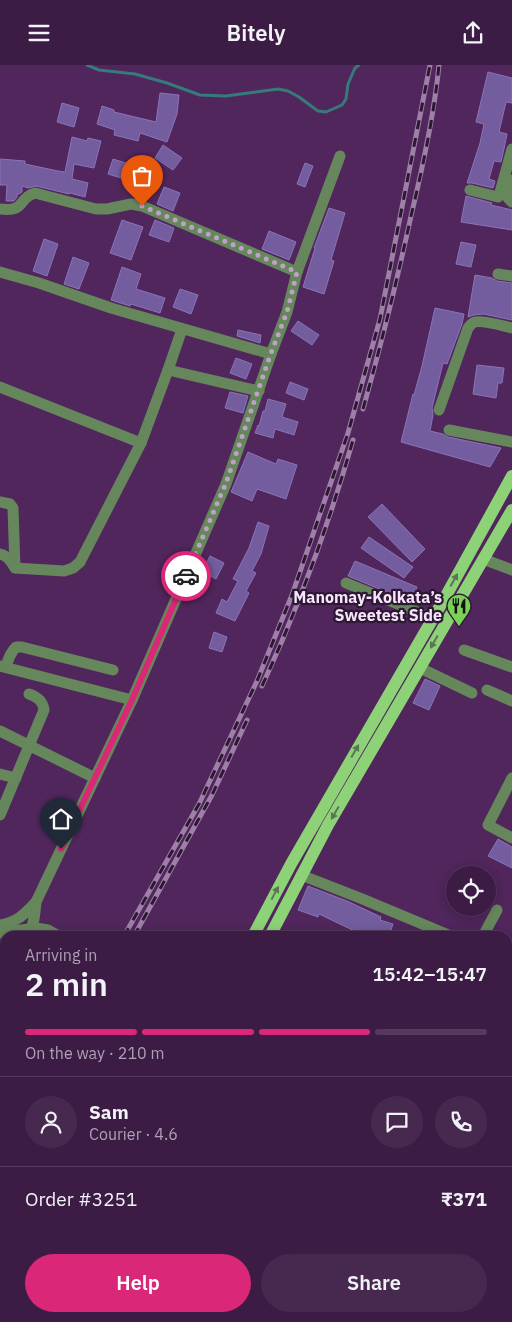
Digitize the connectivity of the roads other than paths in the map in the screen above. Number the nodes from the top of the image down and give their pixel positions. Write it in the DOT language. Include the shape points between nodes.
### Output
graph roads {
  1 [pos="512,149"];
  2 [pos="340,156"];
  3 [pos="512,180"];
  4 [pos="470,190"];
  5 [pos="512,202"];
  6 [pos="0,209"];
  7 [pos="0,272"];
  8 [pos="297,272"];
  9 [pos="498,273"];
  10 [pos="512,276"];
  11 [pos="512,328"];
  12 [pos="182,329"];
  13 [pos="271,353"];
  14 [pos="168,370"];
  15 [pos="0,387"];
  16 [pos="259,391"];
  17 [pos="439,410"];
  18 [pos="449,430"];
  19 [pos="512,442"];
  20 [pos="141,443"];
  21 [pos="512,476"];
  22 [pos="0,502"];
  23 [pos="512,510"];
  24 [pos="0,554"];
  25 [pos="483,559"];
  26 [pos="15,568"];
  27 [pos="512,571"];
  28 [pos="346,583"];
  29 [pos="432,618"];
  30 [pos="464,650"];
  31 [pos="3,667"];
  32 [pos="512,667"];
  33 [pos="420,668"];
  34 [pos="113,670"];
  35 [pos="486,690"];
  36 [pos="472,693"];
  37 [pos="29,694"];
  38 [pos="132,700"];
  39 [pos="512,701"];
  40 [pos="0,731"];
  41 [pos="29,746"];
  42 [pos="0,773"];
  43 [pos="16,778"];
  44 [pos="95,778"];
  45 [pos="512,778"];
  46 [pos="0,815"];
  47 [pos="512,838"];
  48 [pos="302,875"];
  49 [pos="36,902"];
  50 [pos="497,910"];
  51 [pos="0,925"];
  52 [pos="14,931"];
  53 [pos="30,931"];
  54 [pos="50,931"];
  55 [pos="256,931"];
  56 [pos="273,931"];
  57 [pos="435,931"];
  58 [pos="486,931"];
  1 -- 4 [label="street" via="500,196"];
  2 -- 8 [label="street"];
  3 -- 5 [label="street" via="508,198"];
  6 -- 8 [label="street" via="17,209 25,198 35,193 96,209 131,204 142,206"];
  7 -- 12 [label="street"];
  8 -- 13 [label="street" via="287,312"];
  9 -- 10 [label="street"];
  11 -- 17 [label="street" via="482,322 471,324"];
  12 -- 13 [label="street"];
  12 -- 14 [label="street"];
  13 -- 16 [label="street"];
  14 -- 16 [label="street"];
  14 -- 20 [label="street"];
  15 -- 20 [label="street"];
  16 -- 38 [label="street" via="226,483"];
  18 -- 19 [label="street"];
  20 -- 26 [label="street" via="80,562 64,571"];
  29 -- 21 [label="main road, one-way"];
  22 -- 26 [label="street" via="13,508"];
  23 -- 25 [label="main road"];
  24 -- 26 [label="street" via="6,555"];
  25 -- 27 [label="street"];
  25 -- 33 [label="main road, one-way"];
  28 -- 29 [label="street"];
  55 -- 29 [label="main road, one-way"];
  30 -- 32 [label="street"];
  31 -- 34 [label="street" via="13,650 22,647"];
  31 -- 38 [label="street"];
  33 -- 36 [label="street"];
  33 -- 48 [label="main road, one-way" via="332,817"];
  35 -- 39 [label="street"];
  37 -- 41 [label="street" via="40,699 44,710"];
  38 -- 44 [label="street"];
  40 -- 41 [label="street"];
  41 -- 43 [label="street"];
  41 -- 44 [label="street"];
  42 -- 43 [label="street"];
  43 -- 46 [label="street"];
  44 -- 49 [label="street"];
  45 -- 47 [label="street" via="488,825"];
  48 -- 56 [label="main road"];
  48 -- 57 [label="street"];
  49 -- 51 [label="street" via="24,915"];
  49 -- 53 [label="street"];
  50 -- 58 [label="street"];
  52 -- 54 [label="street, bridge" via="36,928"];
}
